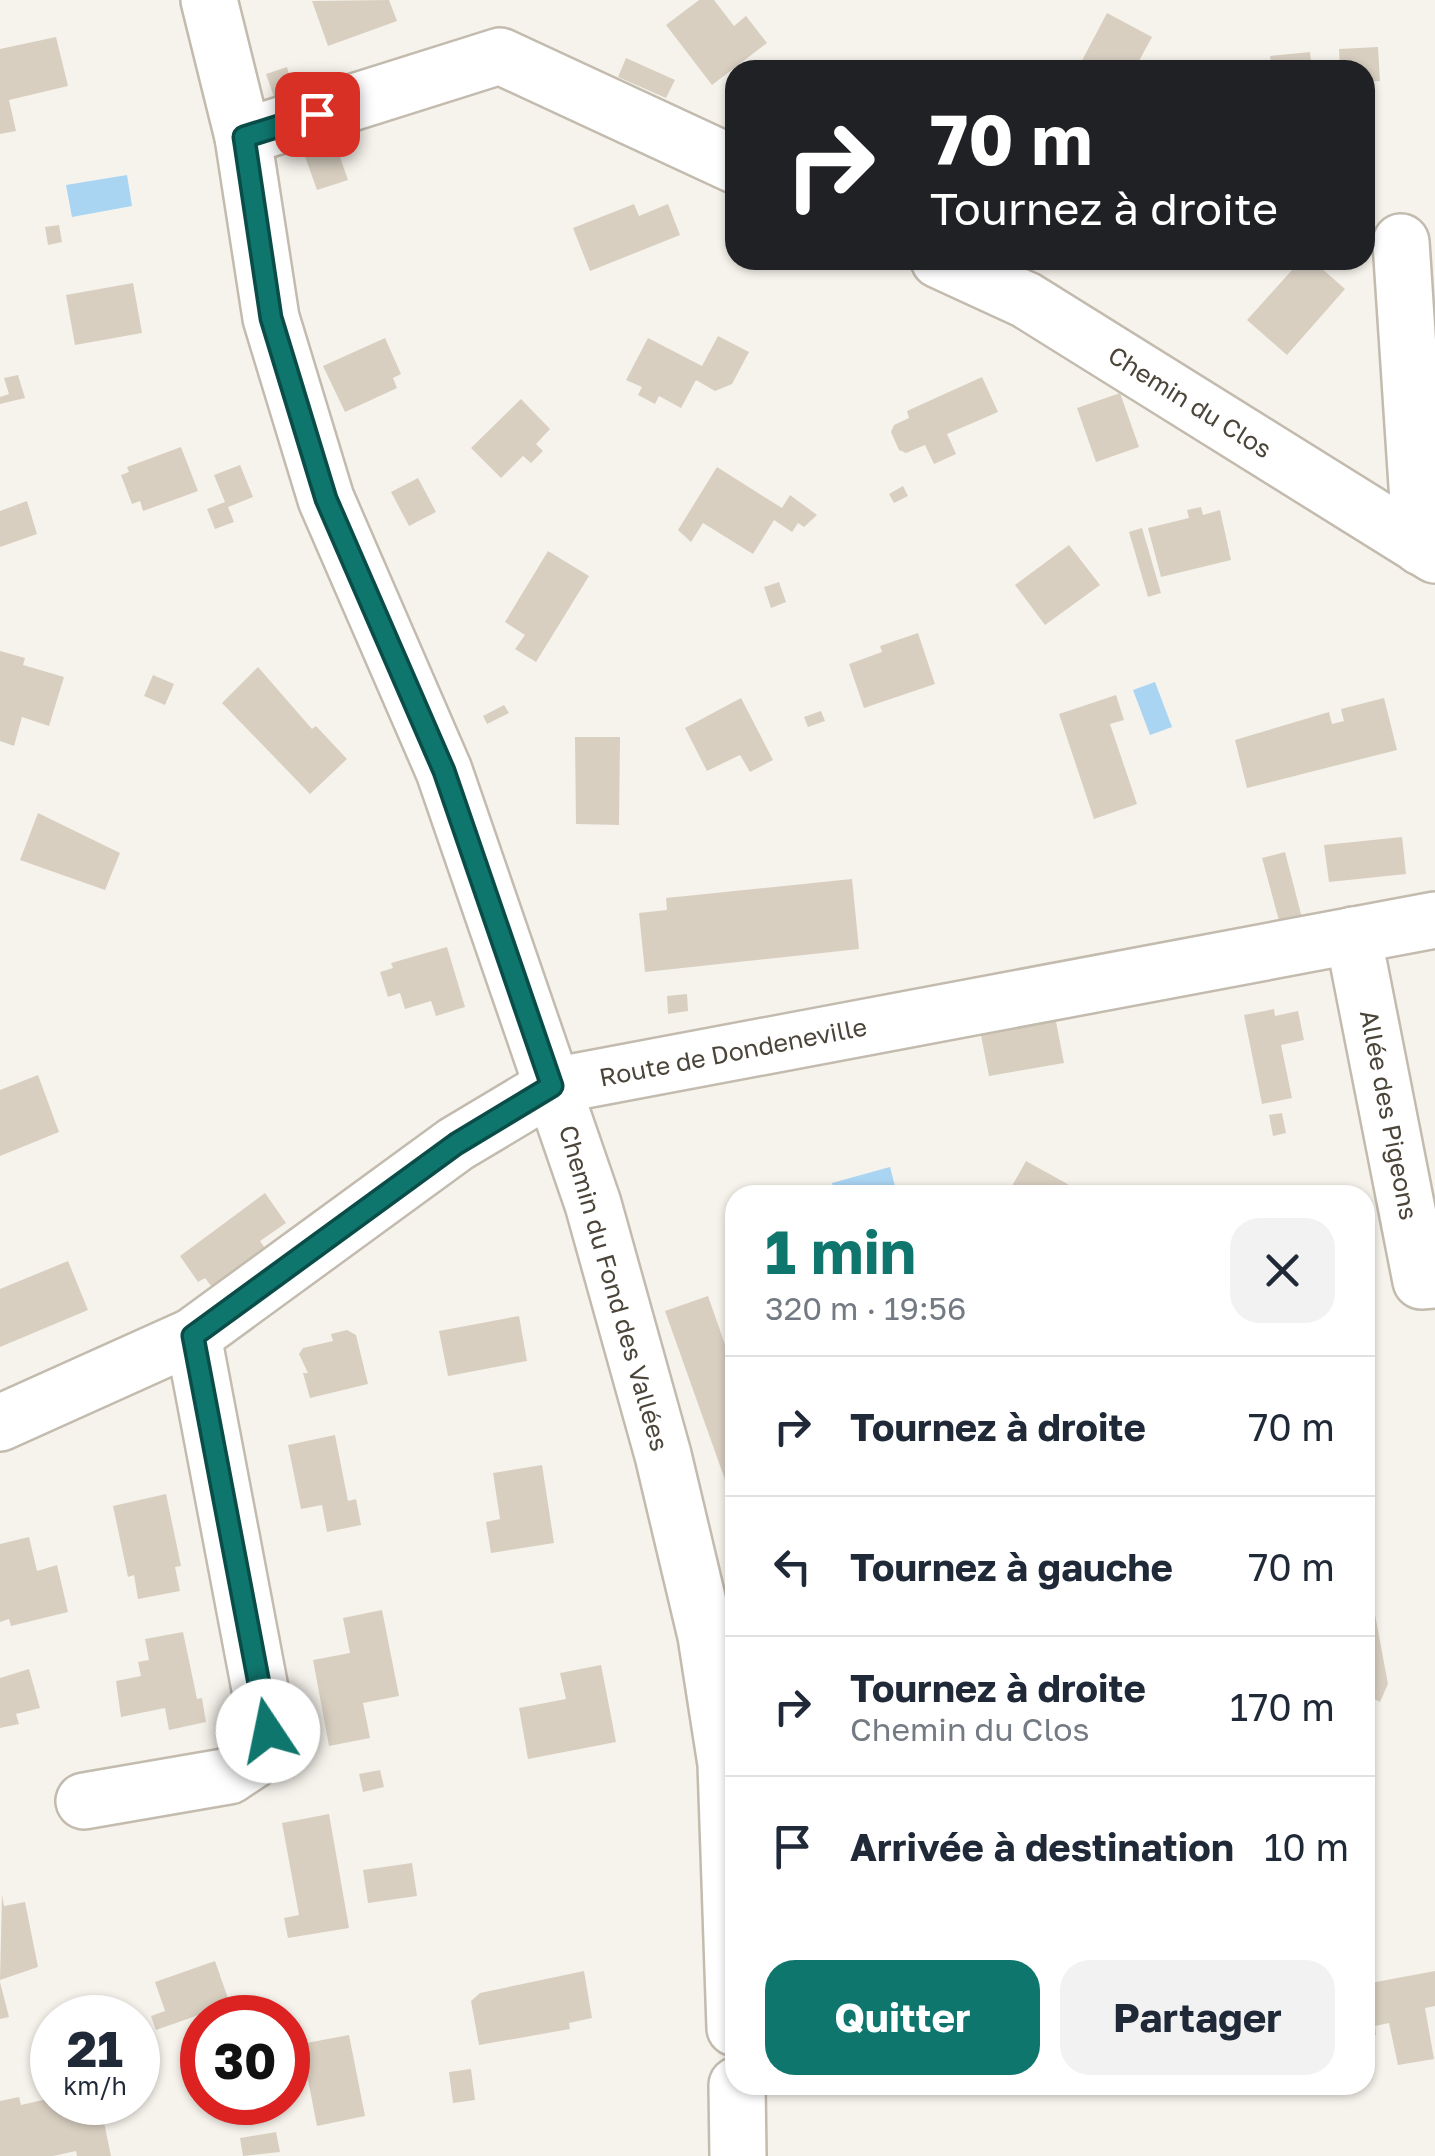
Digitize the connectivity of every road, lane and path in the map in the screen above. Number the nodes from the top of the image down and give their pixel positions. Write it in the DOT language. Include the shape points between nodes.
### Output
graph roads {
  1 [pos="209,0"];
  2 [pos="244,137"];
  3 [pos="725,160"];
  4 [pos="1401,242"];
  5 [pos="961,270"];
  6 [pos="1428,551"];
  7 [pos="1435,920"];
  8 [pos="1353,935"];
  9 [pos="552,1086"];
  10 [pos="1435,1280"];
  11 [pos="193,1336"];
  12 [pos="0,1423"];
  13 [pos="725,1758"];
  14 [pos="84,1801"];
  15 [pos="737,2095"];
  16 [pos="738,2156"];
  1 -- 2 [label="street, Chemin du Fond des Vallées"];
  2 -- 3 [label="street" via="500,56"];
  2 -- 9 [label="street, Chemin du Fond des Vallées" via="271,318 326,499 444,771"];
  4 -- 6 [label="street"];
  5 -- 6 [label="street, Chemin du Clos" via="1026,300"];
  7 -- 8 [label="street, Route de Dondeneville"];
  8 -- 9 [label="street, Route de Dondeneville"];
  8 -- 10 [label="street, Allée des Pigeons" via="1421,1281"];
  9 -- 11 [label="street, Route de Dondeneville" via="440,1154"];
  9 -- 13 [label="street, Chemin du Fond des Vallées" via="618,1294 706,1636"];
  11 -- 12 [label="street, Route de Dondeneville"];
  11 -- 14 [label="street" via="268,1731 253,1760 229,1776"];
  15 -- 16 [label="street"];
}
